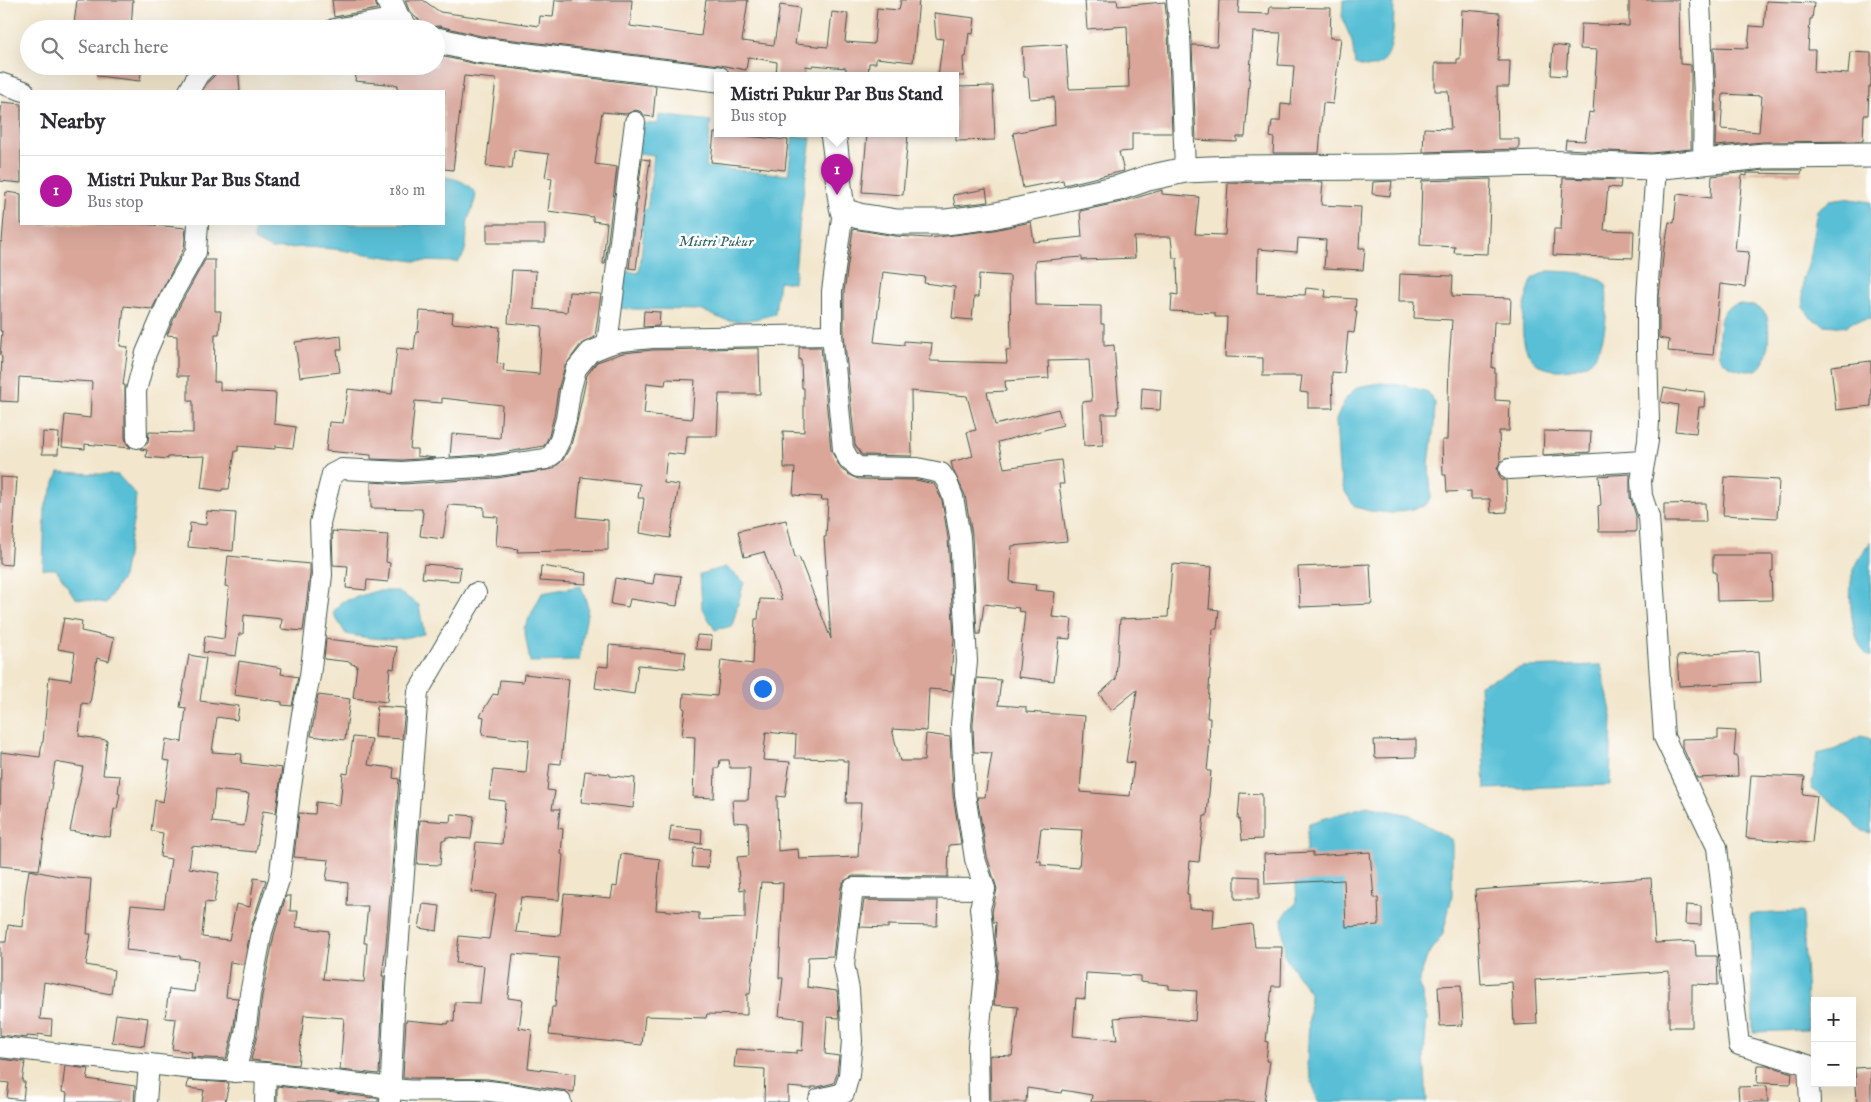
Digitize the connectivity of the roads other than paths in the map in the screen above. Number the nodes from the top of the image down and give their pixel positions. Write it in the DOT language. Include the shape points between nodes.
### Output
graph roads {
  1 [pos="1177,0"];
  2 [pos="1700,0"];
  3 [pos="397,16"];
  4 [pos="378,20"];
  5 [pos="445,42"];
  6 [pos="198,75"];
  7 [pos="714,79"];
  8 [pos="0,83"];
  9 [pos="21,90"];
  10 [pos="187,90"];
  11 [pos="635,122"];
  12 [pos="834,137"];
  13 [pos="1871,154"];
  14 [pos="1703,163"];
  15 [pos="1656,167"];
  16 [pos="1185,170"];
  17 [pos="843,211"];
  18 [pos="198,225"];
  19 [pos="832,335"];
  20 [pos="607,345"];
  21 [pos="137,438"];
  22 [pos="1644,461"];
  23 [pos="1510,469"];
  24 [pos="476,593"];
  25 [pos="985,889"];
  26 [pos="0,1046"];
  27 [pos="150,1064"];
  28 [pos="235,1072"];
  29 [pos="266,1073"];
  30 [pos="391,1096"];
  31 [pos="146,1102"];
  32 [pos="265,1102"];
  33 [pos="561,1102"];
  34 [pos="819,1102"];
  35 [pos="979,1102"];
  36 [pos="1810,1102"];
  1 -- 16 [label="street"];
  2 -- 14 [label="street"];
  3 -- 4 [label="street"];
  5 -- 7 [label="street" via="478,50"];
  6 -- 10 [label="street"];
  8 -- 9 [label="street"];
  11 -- 20 [label="street"];
  12 -- 17 [label="street"];
  13 -- 14 [label="street" via="1764,156"];
  14 -- 15 [label="street"];
  15 -- 16 [label="street" via="1541,164"];
  15 -- 22 [label="street" via="1648,297 1649,420"];
  16 -- 17 [label="street" via="992,216 946,222 897,222"];
  17 -- 19 [label="street" via="832,290"];
  18 -- 21 [label="street" via="196,252 168,300 146,353 136,391"];
  19 -- 20 [label="street" via="652,338"];
  19 -- 25 [label="street" via="840,435 849,460 858,467 917,468 941,473 953,498 960,537 967,661 961,725 965,794 975,859"];
  20 -- 28 [label="street" via="590,352 576,369 560,440 553,454 546,459 402,472 342,469 332,474 320,523 322,575 279,880 262,932 245,1034"];
  22 -- 23 [label="street"];
  22 -- 36 [label="street" via="1642,496 1649,517 1664,737 1717,847 1738,1045 1808,1065"];
  24 -- 30 [label="street" via="418,692 395,989"];
  25 -- 34 [label="street" via="853,888 844,966 852,1041 849,1075 844,1093 819,1099"];
  25 -- 35 [label="street" via="980,908 986,963 978,1046"];
  26 -- 27 [label="street"];
  27 -- 28 [label="street"];
  27 -- 31 [label="street"];
  28 -- 29 [label="street"];
  29 -- 30 [label="street" via="377,1086"];
  29 -- 32 [label="street"];
  30 -- 33 [label="street" via="478,1090"];
}
